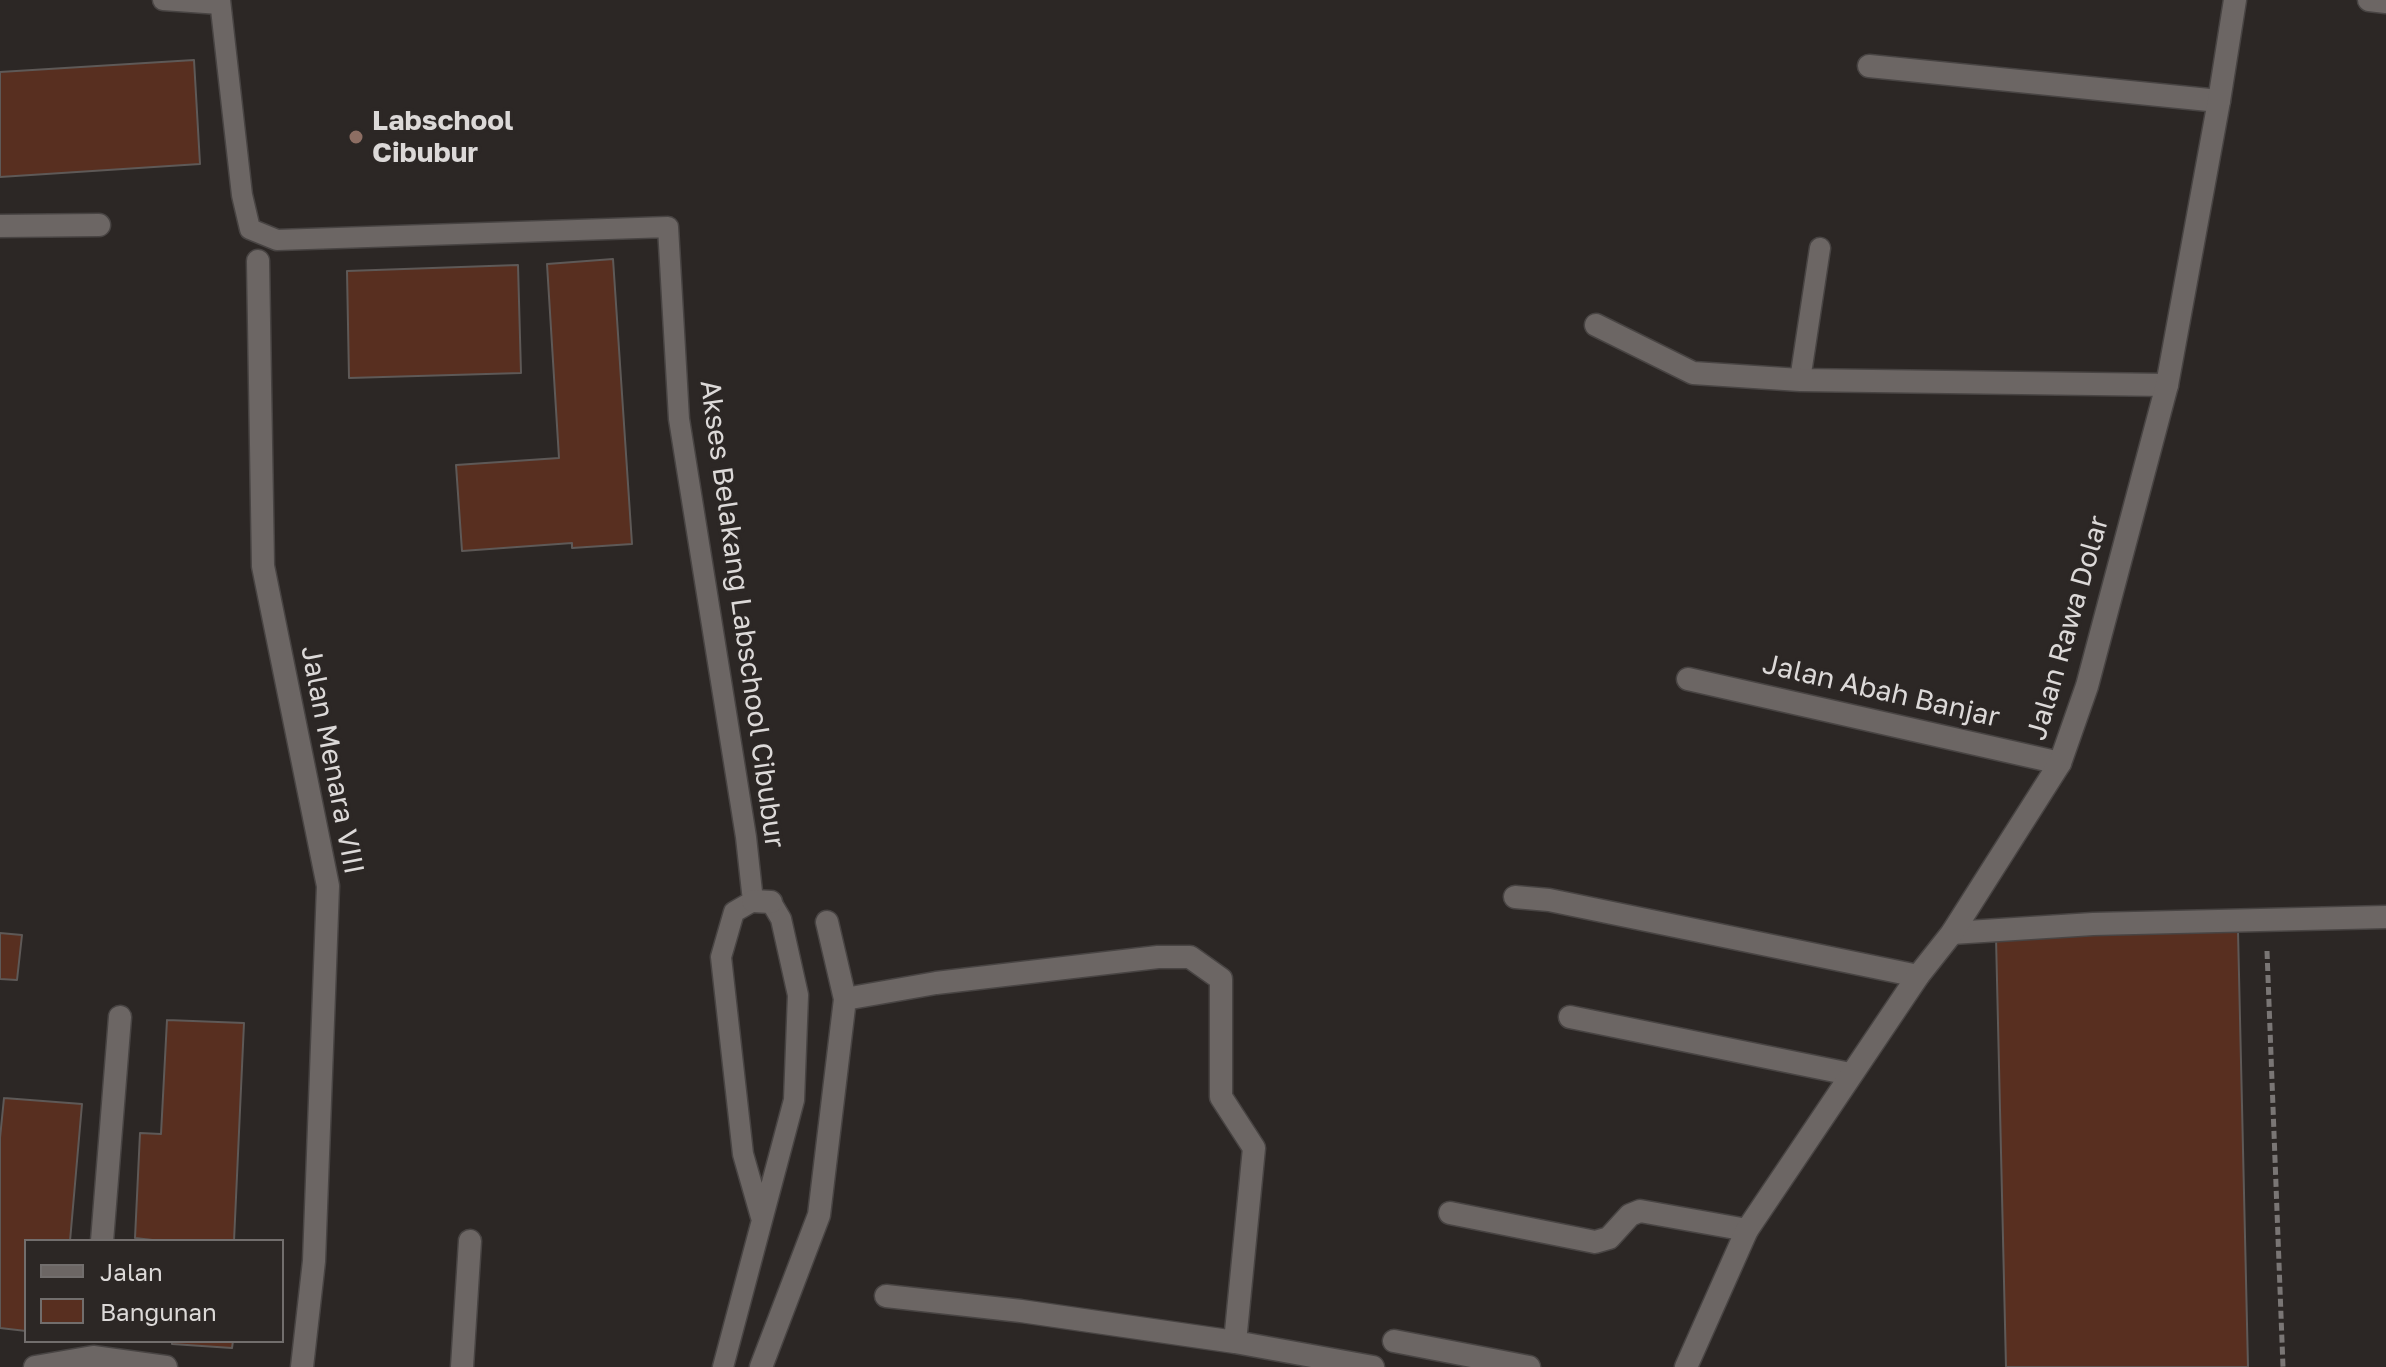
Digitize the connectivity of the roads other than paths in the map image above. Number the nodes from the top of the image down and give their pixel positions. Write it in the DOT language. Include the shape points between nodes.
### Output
graph roads {
  1 [pos="163,0"];
  2 [pos="2235,0"];
  3 [pos="2369,0"];
  4 [pos="220,2"];
  5 [pos="2386,2"];
  6 [pos="1869,66"];
  7 [pos="2219,101"];
  8 [pos="99,225"];
  9 [pos="0,226"];
  10 [pos="1820,248"];
  11 [pos="258,261"];
  12 [pos="1596,325"];
  13 [pos="1800,380"];
  14 [pos="2167,385"];
  15 [pos="1688,679"];
  16 [pos="2060,763"];
  17 [pos="1515,897"];
  18 [pos="762,902"];
  19 [pos="2386,917"];
  20 [pos="827,922"];
  21 [pos="1952,933"];
  22 [pos="1918,976"];
  23 [pos="845,999"];
  24 [pos="120,1017"];
  25 [pos="1570,1017"];
  26 [pos="1850,1074"];
  27 [pos="1450,1213"];
  28 [pos="761,1217"];
  29 [pos="1747,1230"];
  30 [pos="102,1239"];
  31 [pos="470,1241"];
  32 [pos="886,1296"];
  33 [pos="1394,1341"];
  34 [pos="1235,1342"];
  35 [pos="93,1349"];
  36 [pos="35,1367"];
  37 [pos="166,1367"];
  38 [pos="302,1367"];
  39 [pos="462,1367"];
  40 [pos="723,1367"];
  41 [pos="761,1367"];
  42 [pos="1373,1367"];
  43 [pos="1529,1367"];
  44 [pos="1686,1367"];
  1 -- 4 [label="lane"];
  2 -- 7 [label="street, Jalan Rawa Dolar"];
  3 -- 5 [label="street"];
  4 -- 18 [label="lane, Akses Belakang Labschool Cibubur" via="250,229 277,240 668,227 679,419 746,837"];
  6 -- 7 [label="street"];
  7 -- 14 [label="street, Jalan Rawa Dolar"];
  8 -- 9 [label="street"];
  10 -- 13 [label="lane"];
  11 -- 38 [label="street, Jalan Menara VIII" via="263,566 328,886 314,1261"];
  12 -- 13 [label="street" via="1693,373"];
  13 -- 14 [label="street"];
  14 -- 16 [label="street, Jalan Rawa Dolar" via="2087,686"];
  15 -- 16 [label="street, Jalan Abah Banjar"];
  16 -- 21 [label="street, Jalan Rawa Dolar"];
  17 -- 22 [label="street"];
  18 -- 28 [label="lane, Akses Belakang Labschool Cibubur" via="781,919 798,1010 794,1100"];
  18 -- 28 [label="lane" via="734,912 721,957 743,1154"];
  19 -- 21 [label="street"];
  20 -- 23 [label="street"];
  21 -- 22 [label="street, Jalan Rawa Dolar"];
  22 -- 26 [label="street, Jalan Rawa Dolar"];
  23 -- 34 [label="street" via="1158,957 1190,957 1221,979 1221,1097 1254,1148"];
  23 -- 41 [label="street" via="819,1215"];
  24 -- 30 [label="street"];
  25 -- 26 [label="street"];
  26 -- 29 [label="street, Jalan Rawa Dolar"];
  27 -- 29 [label="street" via="1595,1242 1609,1238 1640,1211"];
  28 -- 40 [label="lane, Akses Belakang Labschool Cibubur"];
  29 -- 44 [label="street, Jalan Rawa Dolar"];
  31 -- 39 [label="street"];
  32 -- 34 [label="street"];
  33 -- 43 [label="street"];
  34 -- 42 [label="street"];
  35 -- 36 [label="street"];
  35 -- 37 [label="street"];
}
